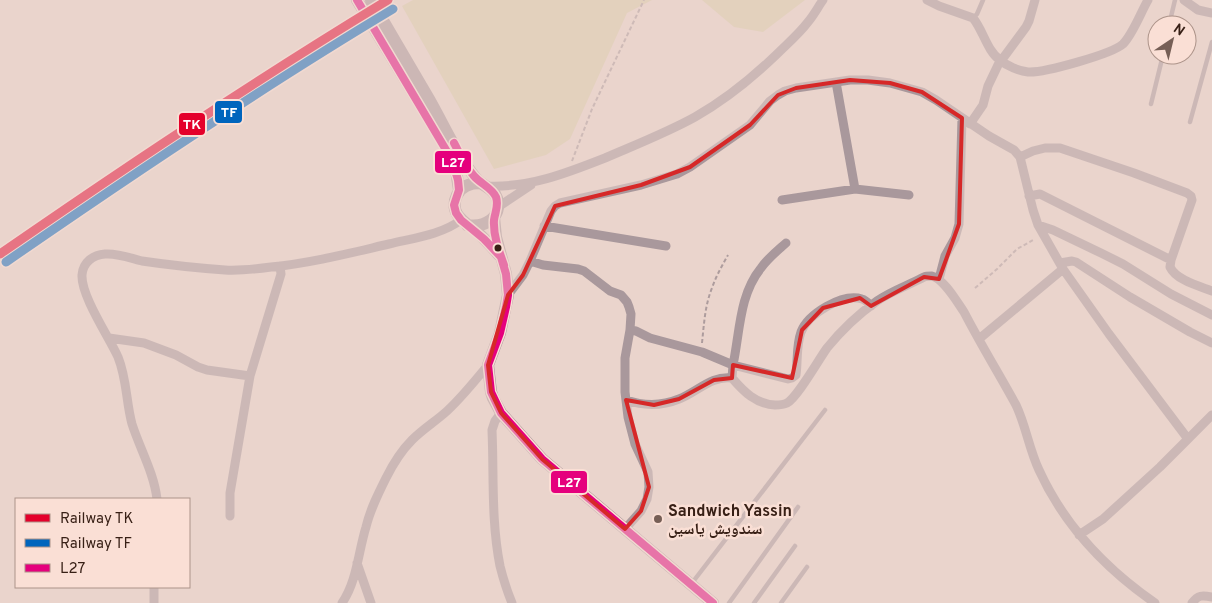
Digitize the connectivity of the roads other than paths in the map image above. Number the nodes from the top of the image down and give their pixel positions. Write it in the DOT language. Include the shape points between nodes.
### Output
graph roads {
  1 [pos="357,0"];
  2 [pos="371,0"];
  3 [pos="823,0"];
  4 [pos="927,0"];
  5 [pos="983,0"];
  6 [pos="1035,0"];
  7 [pos="1148,0"];
  8 [pos="1176,0"];
  9 [pos="1184,0"];
  10 [pos="1212,13"];
  11 [pos="1172,15"];
  12 [pos="973,18"];
  13 [pos="1212,42"];
  14 [pos="1000,61"];
  15 [pos="1161,65"];
  16 [pos="836,82"];
  17 [pos="419,92"];
  18 [pos="1151,104"];
  19 [pos="962,118"];
  20 [pos="1190,122"];
  21 [pos="970,124"];
  22 [pos="1020,157"];
  23 [pos="535,182"];
  24 [pos="484,184"];
  25 [pos="855,189"];
  26 [pos="459,190"];
  27 [pos="909,195"];
  28 [pos="1029,196"];
  29 [pos="782,200"];
  30 [pos="496,212"];
  31 [pos="464,222"];
  32 [pos="1038,225"];
  33 [pos="544,226"];
  34 [pos="786,243"];
  35 [pos="666,246"];
  36 [pos="501,257"];
  37 [pos="1170,260"];
  38 [pos="530,261"];
  39 [pos="280,266"];
  40 [pos="1061,266"];
  41 [pos="938,279"];
  42 [pos="1212,292"];
  43 [pos="508,295"];
  44 [pos="871,306"];
  45 [pos="1212,315"];
  46 [pos="630,330"];
  47 [pos="109,338"];
  48 [pos="979,339"];
  49 [pos="1212,343"];
  50 [pos="733,365"];
  51 [pos="488,366"];
  52 [pos="250,376"];
  53 [pos="732,378"];
  54 [pos="791,378"];
  55 [pos="796,395"];
  56 [pos="626,400"];
  57 [pos="825,410"];
  58 [pos="501,413"];
  59 [pos="1212,415"];
  60 [pos="1188,439"];
  61 [pos="157,498"];
  62 [pos="798,507"];
  63 [pos="230,516"];
  64 [pos="625,530"];
  65 [pos="1079,535"];
  66 [pos="795,546"];
  67 [pos="357,563"];
  68 [pos="807,566"];
  69 [pos="691,584"];
  70 [pos="154,588"];
  71 [pos="1212,597"];
  72 [pos="154,603"];
  73 [pos="342,603"];
  74 [pos="371,603"];
  75 [pos="512,603"];
  76 [pos="713,603"];
  77 [pos="729,603"];
  78 [pos="754,603"];
  79 [pos="781,603"];
  80 [pos="1155,603"];
  81 [pos="1192,603"];
  1 -- 17 [label="street"];
  2 -- 17 [label="street"];
  3 -- 23 [label="street" via="809,22 756,74 696,117 568,173"];
  4 -- 12 [label="street"];
  5 -- 12 [label="lane"];
  6 -- 14 [label="street" via="1026,27"];
  7 -- 14 [label="street" via="1130,35 1115,50 1040,72 1018,70"];
  8 -- 11 [label="lane"];
  9 -- 10 [label="street" via="1198,10"];
  12 -- 14 [label="street"];
  13 -- 20 [label="lane"];
  14 -- 21 [label="street" via="983,105"];
  15 -- 18 [label="lane"];
  16 -- 19 [label="street" via="868,80 906,87 929,96"];
  16 -- 25 [label="street"];
  16 -- 33 [label="street" via="785,91 770,101 750,125 690,167 641,185 560,203 551,211"];
  17 -- 24 [label="street" via="463,160"];
  17 -- 26 [label="street" via="452,160"];
  19 -- 21 [label="street"];
  19 -- 41 [label="street" via="959,224 944,256"];
  21 -- 22 [label="street" via="1014,150"];
  22 -- 28 [label="street"];
  22 -- 37 [label="street" via="1045,148 1060,148 1134,172 1192,196"];
  23 -- 24 [label="street" via="512,186"];
  23 -- 30 [label="street"];
  24 -- 26 [label="street" via="472,183"];
  24 -- 30 [label="street" via="497,199"];
  25 -- 27 [label="street"];
  25 -- 29 [label="street"];
  26 -- 31 [label="street" via="454,205"];
  28 -- 32 [label="street"];
  28 -- 37 [label="street" via="1040,194"];
  30 -- 31 [label="street" via="483,225"];
  30 -- 36 [label="street" via="496,237"];
  31 -- 36 [label="street"];
  31 -- 39 [label="street" via="338,256"];
  32 -- 40 [label="street"];
  32 -- 45 [label="street" via="1101,252"];
  33 -- 35 [label="street"];
  33 -- 38 [label="street"];
  34 -- 50 [label="street" via="760,269 749,288"];
  36 -- 43 [label="street"];
  37 -- 42 [label="street" via="1170,267 1179,277"];
  38 -- 43 [label="street"];
  38 -- 46 [label="street" via="590,274 627,302 631,314"];
  39 -- 47 [label="street" via="226,270 120,255 93,257 82,274 83,285"];
  39 -- 52 [label="street" via="281,274"];
  40 -- 48 [label="street"];
  40 -- 49 [label="street" via="1069,261 1076,262"];
  40 -- 60 [label="street"];
  41 -- 44 [label="street" via="924,277"];
  41 -- 48 [label="street" via="956,300"];
  43 -- 51 [label="street" via="502,326"];
  44 -- 54 [label="street" via="860,298 848,299 834,302 810,319 802,330 796,375"];
  44 -- 55 [label="street" via="828,348"];
  46 -- 50 [label="street"];
  46 -- 56 [label="street" via="625,358"];
  47 -- 52 [label="street" via="144,343 207,370"];
  47 -- 61 [label="street" via="123,370 132,424"];
  48 -- 65 [label="street" via="1016,406 1048,489"];
  50 -- 53 [label="street"];
  50 -- 54 [label="street"];
  51 -- 58 [label="street" via="491,392"];
  51 -- 67 [label="street" via="445,414 412,439 399,455 371,510"];
  52 -- 63 [label="street" via="230,493"];
  53 -- 55 [label="street" via="759,402 781,405"];
  53 -- 56 [label="street" via="714,380 679,400 654,405"];
  54 -- 55 [label="street"];
  56 -- 64 [label="street" via="635,444 648,472 649,487 641,511"];
  57 -- 69 [label="lane"];
  58 -- 64 [label="street" via="542,459"];
  58 -- 75 [label="street" via="492,430 496,536 500,566"];
  59 -- 60 [label="street"];
  60 -- 65 [label="street" via="1103,520"];
  62 -- 77 [label="lane"];
  64 -- 69 [label="street"];
  65 -- 80 [label="street" via="1108,566"];
  66 -- 78 [label="lane"];
  67 -- 73 [label="street"];
  67 -- 74 [label="street"];
  68 -- 79 [label="lane"];
  69 -- 76 [label="street"];
  70 -- 72 [label="street"];
  71 -- 81 [label="street" via="1200,596"];
}
